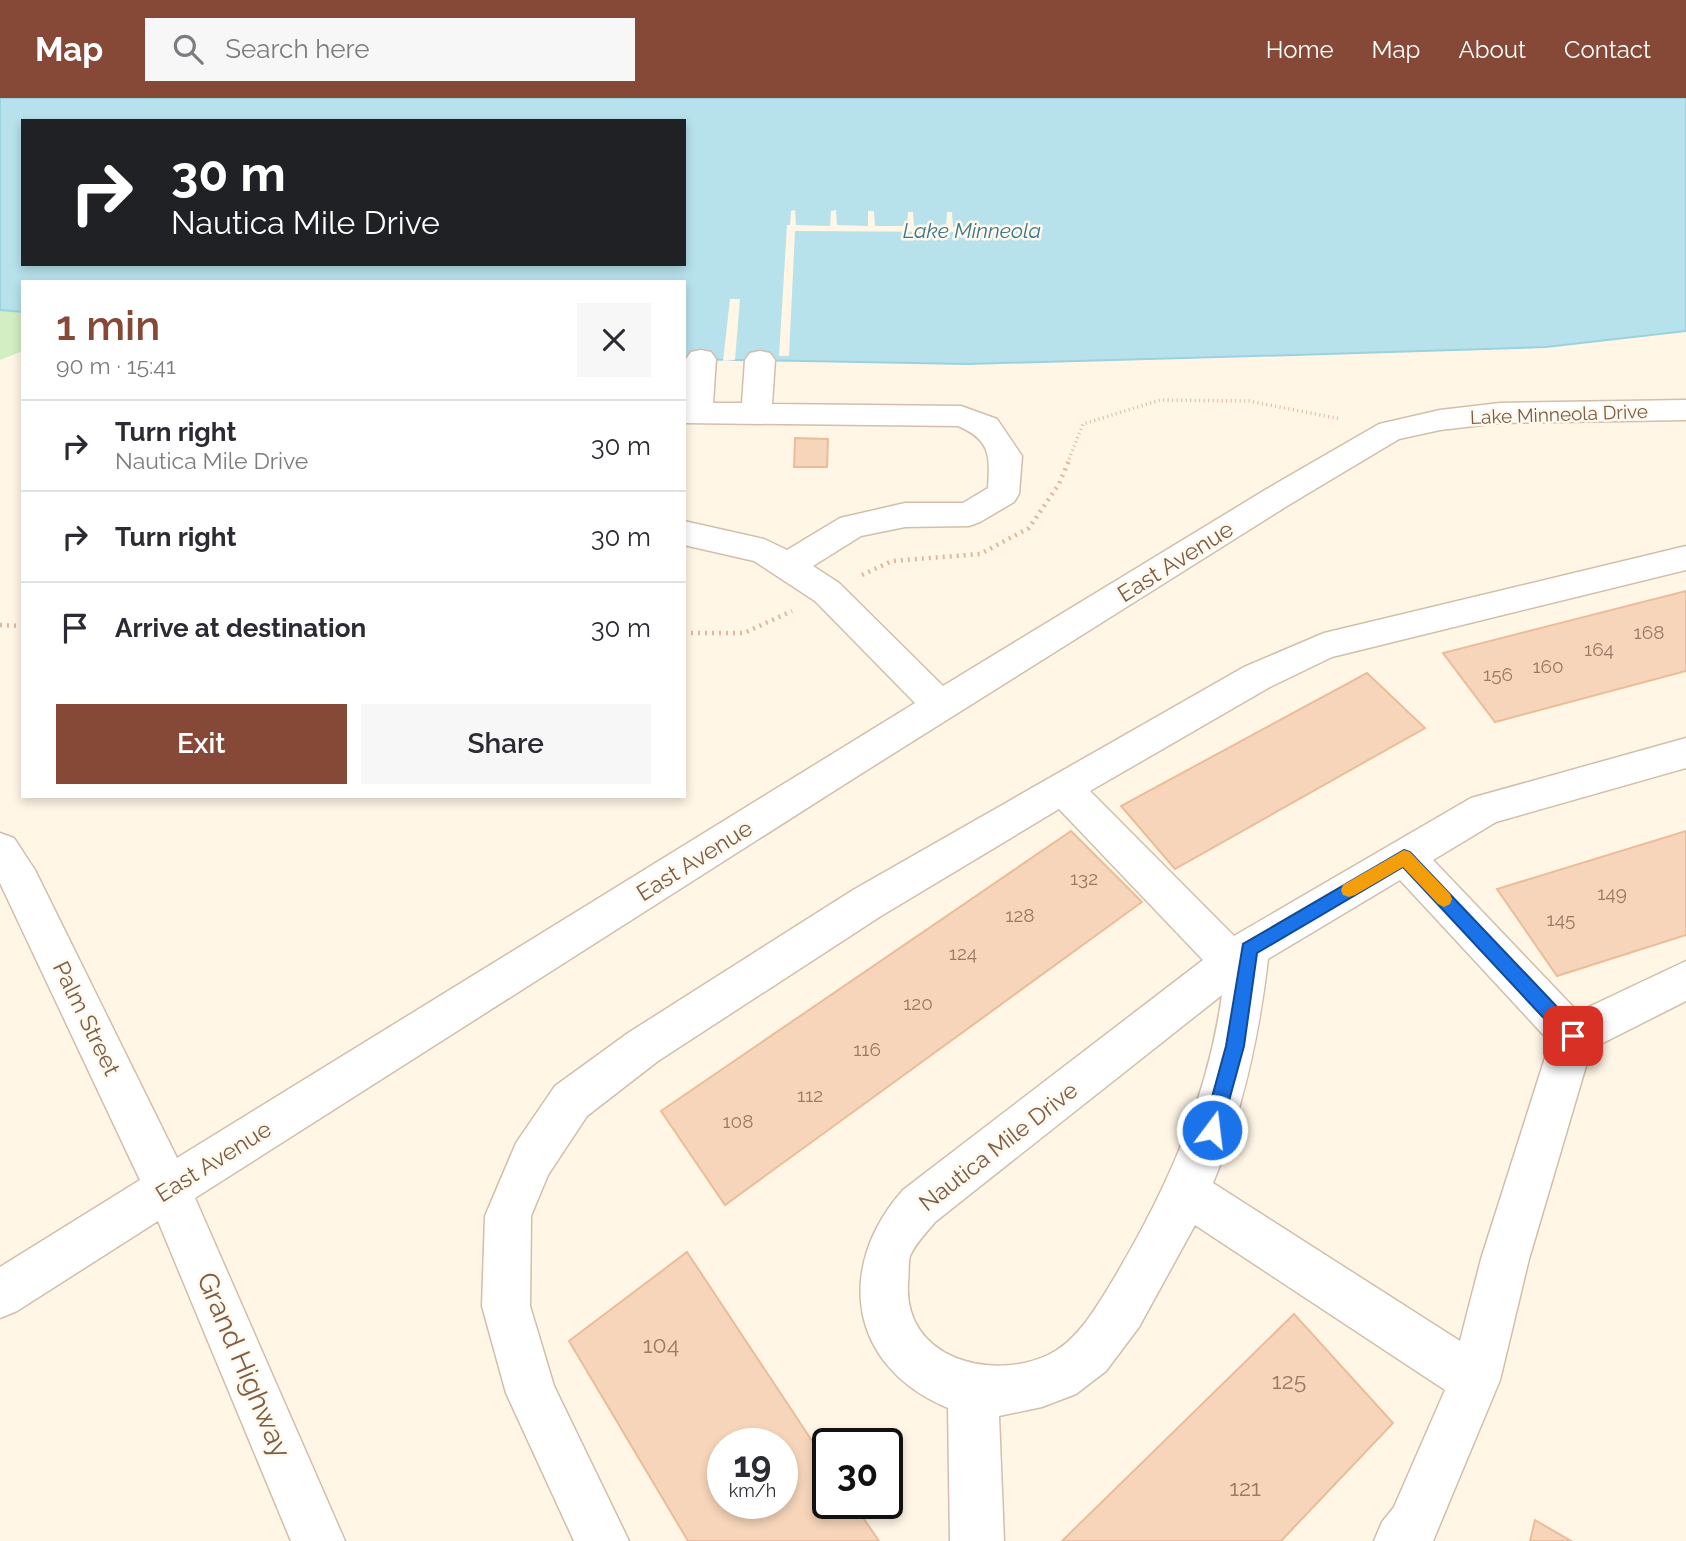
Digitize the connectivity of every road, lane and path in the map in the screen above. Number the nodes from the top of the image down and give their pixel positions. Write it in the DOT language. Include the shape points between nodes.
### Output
graph roads {
  1 [pos="701,359"];
  2 [pos="760,360"];
  3 [pos="1686,410"];
  4 [pos="690,414"];
  5 [pos="756,414"];
  6 [pos="1390,431"];
  7 [pos="686,533"];
  8 [pos="1686,558"];
  9 [pos="787,566"];
  10 [pos="858,576"];
  11 [pos="803,606"];
  12 [pos="0,625"];
  13 [pos="21,626"];
  14 [pos="686,633"];
  15 [pos="940,706"];
  16 [pos="1686,754"];
  17 [pos="1063,788"];
  18 [pos="0,850"];
  19 [pos="1404,857"];
  20 [pos="1240,956"];
  21 [pos="1686,980"];
  22 [pos="1573,1036"];
  23 [pos="168,1190"];
  24 [pos="1186,1192"];
  25 [pos="0,1294"];
  26 [pos="1475,1380"];
  27 [pos="973,1390"];
  28 [pos="318,1541"];
  29 [pos="602,1541"];
  30 [pos="977,1541"];
  31 [pos="1401,1541"];
  1 -- 4 [label="street"];
  2 -- 5 [label="street"];
  3 -- 6 [label="street, Lake Minneola Drive" via="1500,413"];
  4 -- 5 [label="street"];
  5 -- 9 [label="street" via="961,416 986,426 1006,456 1003,494 969,514 905,515 852,526"];
  6 -- 10 [label="path" via="1249,401 1160,400 1083,424 1059,484 1029,528 980,554 892,561"];
  6 -- 15 [label="street, East Avenue"];
  7 -- 9 [label="street" via="764,551"];
  8 -- 17 [label="street" via="1324,646 1257,677"];
  9 -- 15 [label="street" via="827,592"];
  11 -- 14 [label="path" via="744,634"];
  12 -- 13 [label="path"];
  15 -- 23 [label="street, East Avenue"];
  16 -- 19 [label="street, Nautica Mile Drive" via="1485,810"];
  17 -- 20 [label="street"];
  17 -- 29 [label="street" via="867,903 643,1047 571,1101 532,1158 508,1216 506,1306 531,1393"];
  18 -- 23 [label="street, Palm Street" via="21,882"];
  19 -- 20 [label="street, Nautica Mile Drive"];
  19 -- 22 [label="street"];
  20 -- 24 [label="street, Nautica Mile Drive" via="1235,1046 1212,1130"];
  20 -- 27 [label="street, Nautica Mile Drive" via="919,1206 902,1224 886,1258 884,1284 896,1337 920,1367 951,1386"];
  21 -- 22 [label="street"];
  22 -- 26 [label="street" via="1505,1259"];
  23 -- 25 [label="street, East Avenue"];
  23 -- 28 [label="street, Grand Highway"];
  24 -- 26 [label="street"];
  24 -- 27 [label="street, Nautica Mile Drive" via="1170,1231 1105,1337 1066,1372 1034,1385 986,1394"];
  26 -- 31 [label="street" via="1413,1526"];
  27 -- 30 [label="street"];
}
